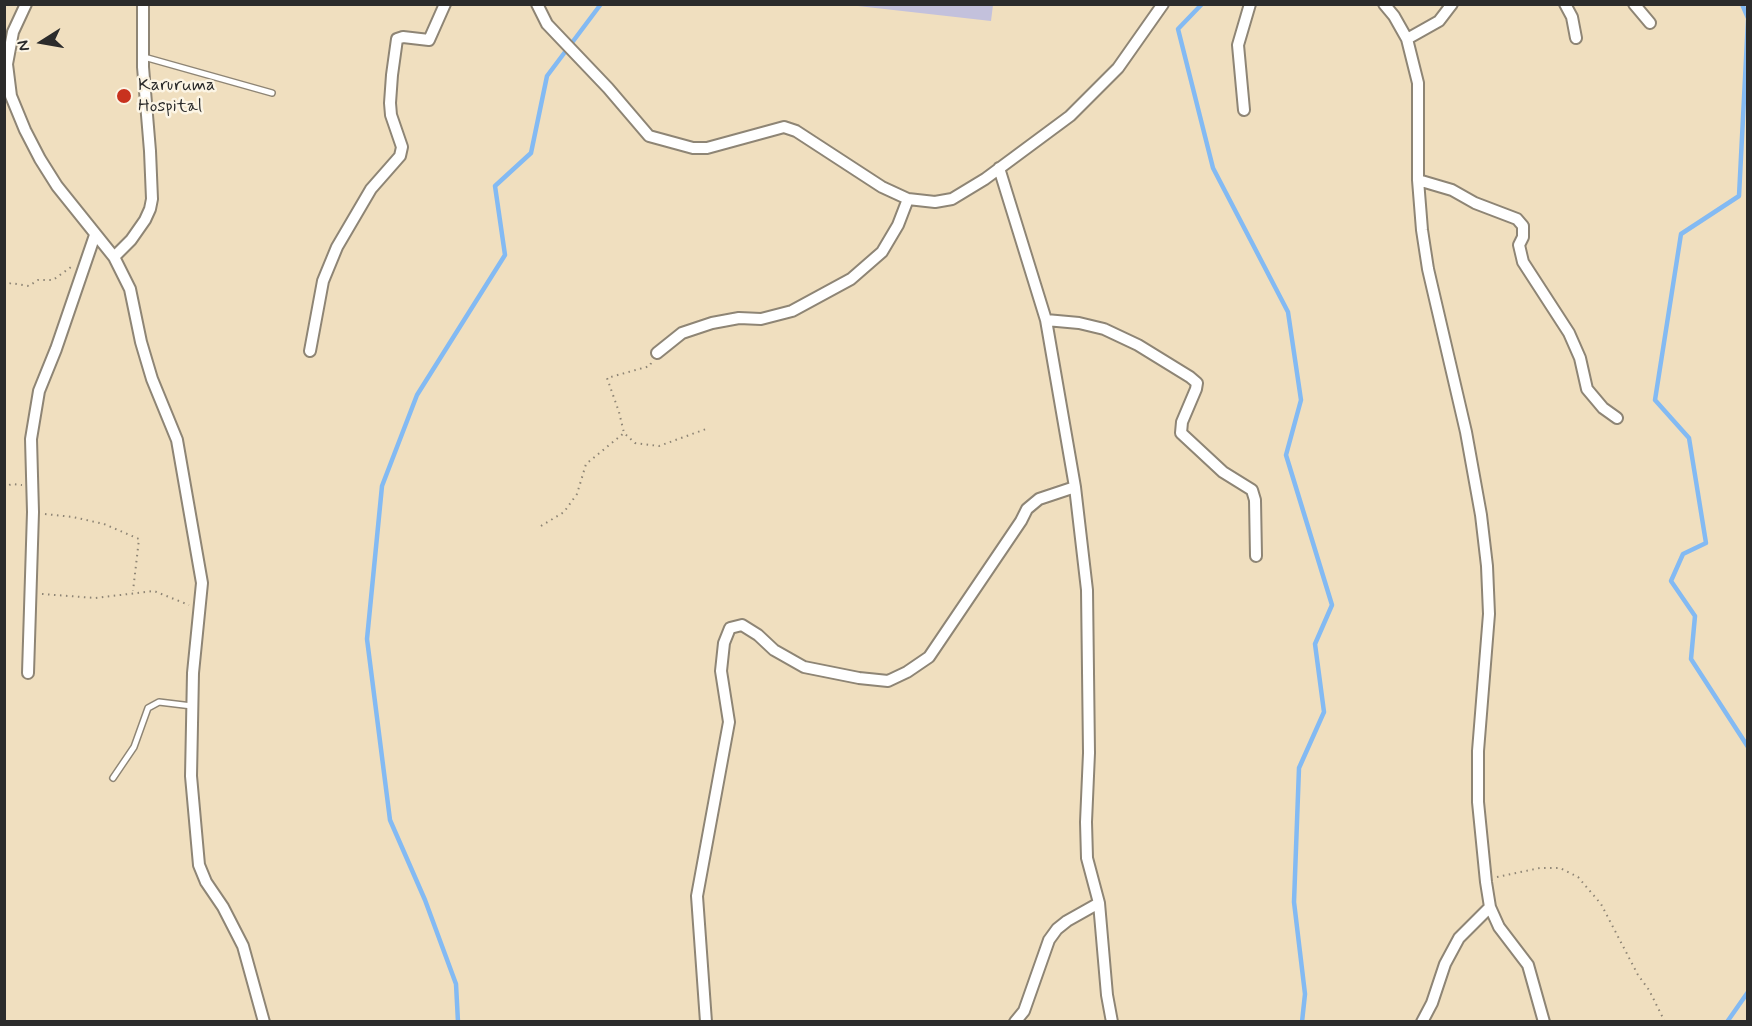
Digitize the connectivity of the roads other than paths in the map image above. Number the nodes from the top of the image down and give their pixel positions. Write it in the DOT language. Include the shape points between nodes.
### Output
graph roads {
  1 [pos="26,4"];
  2 [pos="143,4"];
  3 [pos="445,4"];
  4 [pos="537,4"];
  5 [pos="1163,4"];
  6 [pos="1250,4"];
  7 [pos="1384,4"];
  8 [pos="1452,4"];
  9 [pos="1565,4"];
  10 [pos="1634,4"];
  11 [pos="1650,23"];
  12 [pos="1576,38"];
  13 [pos="1407,39"];
  14 [pos="142,56"];
  15 [pos="272,93"];
  16 [pos="1244,110"];
  17 [pos="999,168"];
  18 [pos="1418,180"];
  19 [pos="908,199"];
  20 [pos="95,235"];
  21 [pos="114,257"];
  22 [pos="1046,320"];
  23 [pos="310,351"];
  24 [pos="657,353"];
  25 [pos="1617,417"];
  26 [pos="1075,488"];
  27 [pos="1256,556"];
  28 [pos="28,673"];
  29 [pos="192,706"];
  30 [pos="114,778"];
  31 [pos="1099,903"];
  32 [pos="1490,907"];
  33 [pos="264,1022"];
  34 [pos="706,1022"];
  35 [pos="1015,1022"];
  36 [pos="1112,1022"];
  37 [pos="1422,1022"];
  38 [pos="1544,1022"];
  1 -- 20 [label="street" via="13,32 7,64 11,96 40,159"];
  2 -- 14 [label="street"];
  3 -- 23 [label="street" via="429,40 397,39 390,103 402,147 400,156 371,189 337,247 323,281"];
  4 -- 19 [label="street" via="547,24 649,136 707,148 784,127 796,130 882,187"];
  5 -- 17 [label="street" via="1118,68 1070,116"];
  6 -- 16 [label="street" via="1238,45"];
  7 -- 13 [label="street"];
  8 -- 13 [label="street" via="1439,21"];
  9 -- 12 [label="street"];
  10 -- 11 [label="street"];
  13 -- 18 [label="street" via="1418,83"];
  14 -- 15 [label="lane"];
  14 -- 21 [label="street" via="152,199 145,220"];
  17 -- 19 [label="street" via="952,200"];
  17 -- 22 [label="street"];
  18 -- 25 [label="street" via="1452,190 1517,219 1523,232 1519,245 1522,262 1569,333 1587,389"];
  18 -- 32 [label="street" via="1428,269 1482,515 1489,614 1478,802"];
  19 -- 24 [label="street" via="882,252 851,279 792,311 761,319 712,323 682,333"];
  20 -- 21 [label="street"];
  20 -- 28 [label="street" via="39,391 31,439"];
  21 -- 29 [label="street" via="130,289 152,379 177,440 199,557 202,583"];
  22 -- 26 [label="street"];
  22 -- 27 [label="street" via="1104,329 1138,345 1197,383 1181,433 1223,472 1252,490"];
  26 -- 31 [label="street" via="1087,590 1087,858"];
  26 -- 34 [label="street" via="1038,500 1027,509 929,657 888,681 804,667 742,625 730,628 721,671 729,722 697,896"];
  29 -- 30 [label="lane" via="159,702 148,708 134,747"];
  29 -- 33 [label="street" via="191,776 199,866 243,946"];
  31 -- 35 [label="street" via="1067,921 1049,939 1024,1011"];
  31 -- 36 [label="street"];
  32 -- 37 [label="street" via="1459,938"];
  32 -- 38 [label="street" via="1499,927 1528,965"];
}
